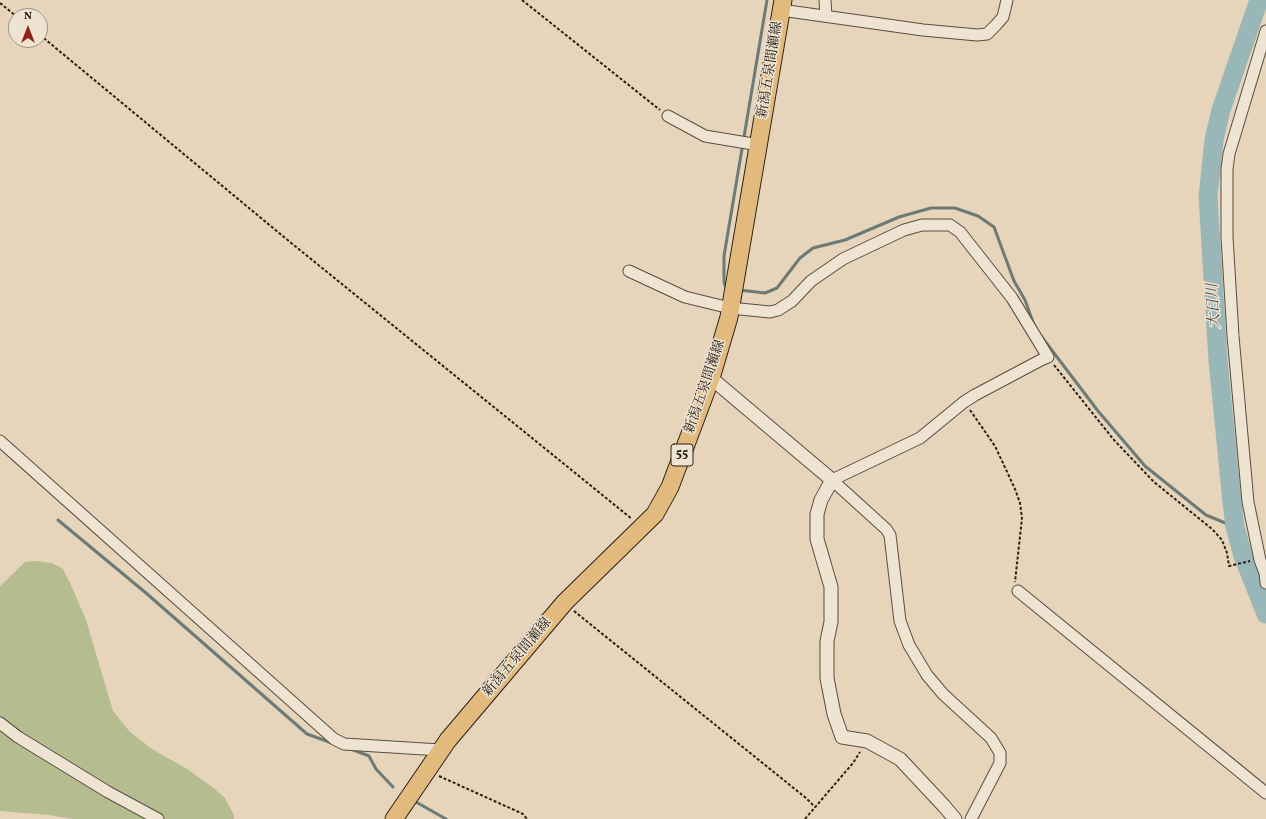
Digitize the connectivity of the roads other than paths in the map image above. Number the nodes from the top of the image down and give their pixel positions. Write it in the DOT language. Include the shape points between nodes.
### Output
graph roads {
  1 [pos="825,0"];
  2 [pos="1007,0"];
  3 [pos="782,5"];
  4 [pos="826,16"];
  5 [pos="1266,31"];
  6 [pos="668,116"];
  7 [pos="759,145"];
  8 [pos="629,271"];
  9 [pos="730,308"];
  10 [pos="712,378"];
  11 [pos="0,441"];
  12 [pos="832,480"];
  13 [pos="1266,583"];
  14 [pos="1018,591"];
  15 [pos="0,723"];
  16 [pos="440,750"];
  17 [pos="1266,793"];
  18 [pos="158,819"];
  19 [pos="394,819"];
  20 [pos="955,819"];
  21 [pos="971,819"];
  1 -- 4 [label="street"];
  2 -- 4 [label="street" via="1003,17 987,34 977,36"];
  3 -- 4 [label="street"];
  3 -- 7 [label="main road, 新潟五泉間瀬線 / 55"];
  5 -- 13 [label="street" via="1226,169 1226,237 1248,502"];
  6 -- 7 [label="street" via="705,136"];
  7 -- 9 [label="main road, 新潟五泉間瀬線 / 55"];
  8 -- 9 [label="street" via="685,297"];
  9 -- 10 [label="main road, 新潟五泉間瀬線 / 55"];
  9 -- 12 [label="street" via="770,312 778,310 792,301 811,281 843,259 910,228 922,225 950,225 960,232 1012,298 1048,357 964,402 920,438"];
  10 -- 12 [label="street"];
  10 -- 16 [label="main road, 新潟五泉間瀬線 / 55" via="670,487 655,514 565,602"];
  11 -- 16 [label="street" via="334,738 344,744"];
  12 -- 20 [label="street" via="816,514 816,538 831,587 827,678 834,714 842,737 867,741 900,759"];
  12 -- 21 [label="street" via="890,535 900,621 909,645 927,675 943,694 991,738 1000,753 1000,763"];
  14 -- 17 [label="street"];
  15 -- 18 [label="street" via="18,737"];
  16 -- 19 [label="main road, 新潟五泉間瀬線 / 55"];
}
